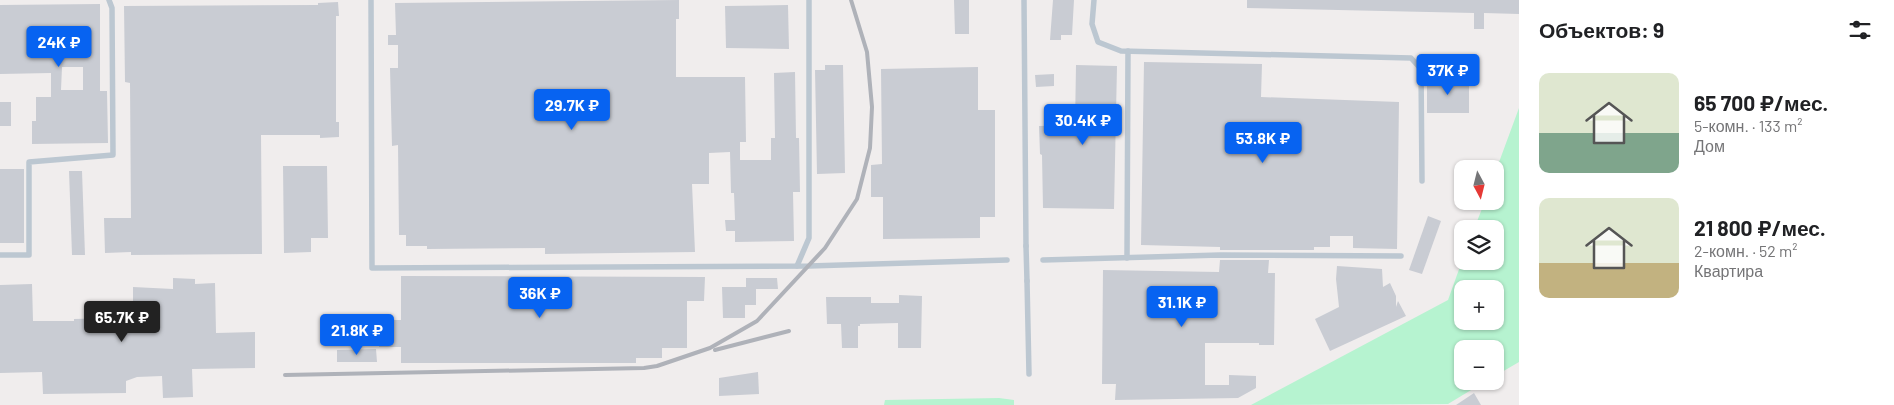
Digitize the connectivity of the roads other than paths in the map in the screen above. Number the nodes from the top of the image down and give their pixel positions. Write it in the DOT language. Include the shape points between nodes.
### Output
graph roads {
  1 [pos="109,0"];
  2 [pos="371,0"];
  3 [pos="809,0"];
  4 [pos="1024,0"];
  5 [pos="1094,0"];
  6 [pos="1128,51"];
  7 [pos="1422,181"];
  8 [pos="0,255"];
  9 [pos="1401,256"];
  10 [pos="1127,258"];
  11 [pos="1007,260"];
  12 [pos="1043,260"];
  13 [pos="796,266"];
  14 [pos="1029,374"];
  1 -- 8 [label="lane" via="112,8 113,155 29,162 28,255"];
  2 -- 13 [label="lane" via="372,268"];
  3 -- 13 [label="lane" via="809,238"];
  4 -- 14 [label="lane, bridge"];
  5 -- 6 [label="lane" via="1092,24 1098,42"];
  6 -- 7 [label="lane" via="1411,58 1421,69"];
  6 -- 10 [label="lane"];
  9 -- 10 [label="lane"];
  10 -- 12 [label="lane"];
  11 -- 13 [label="lane"];
}
